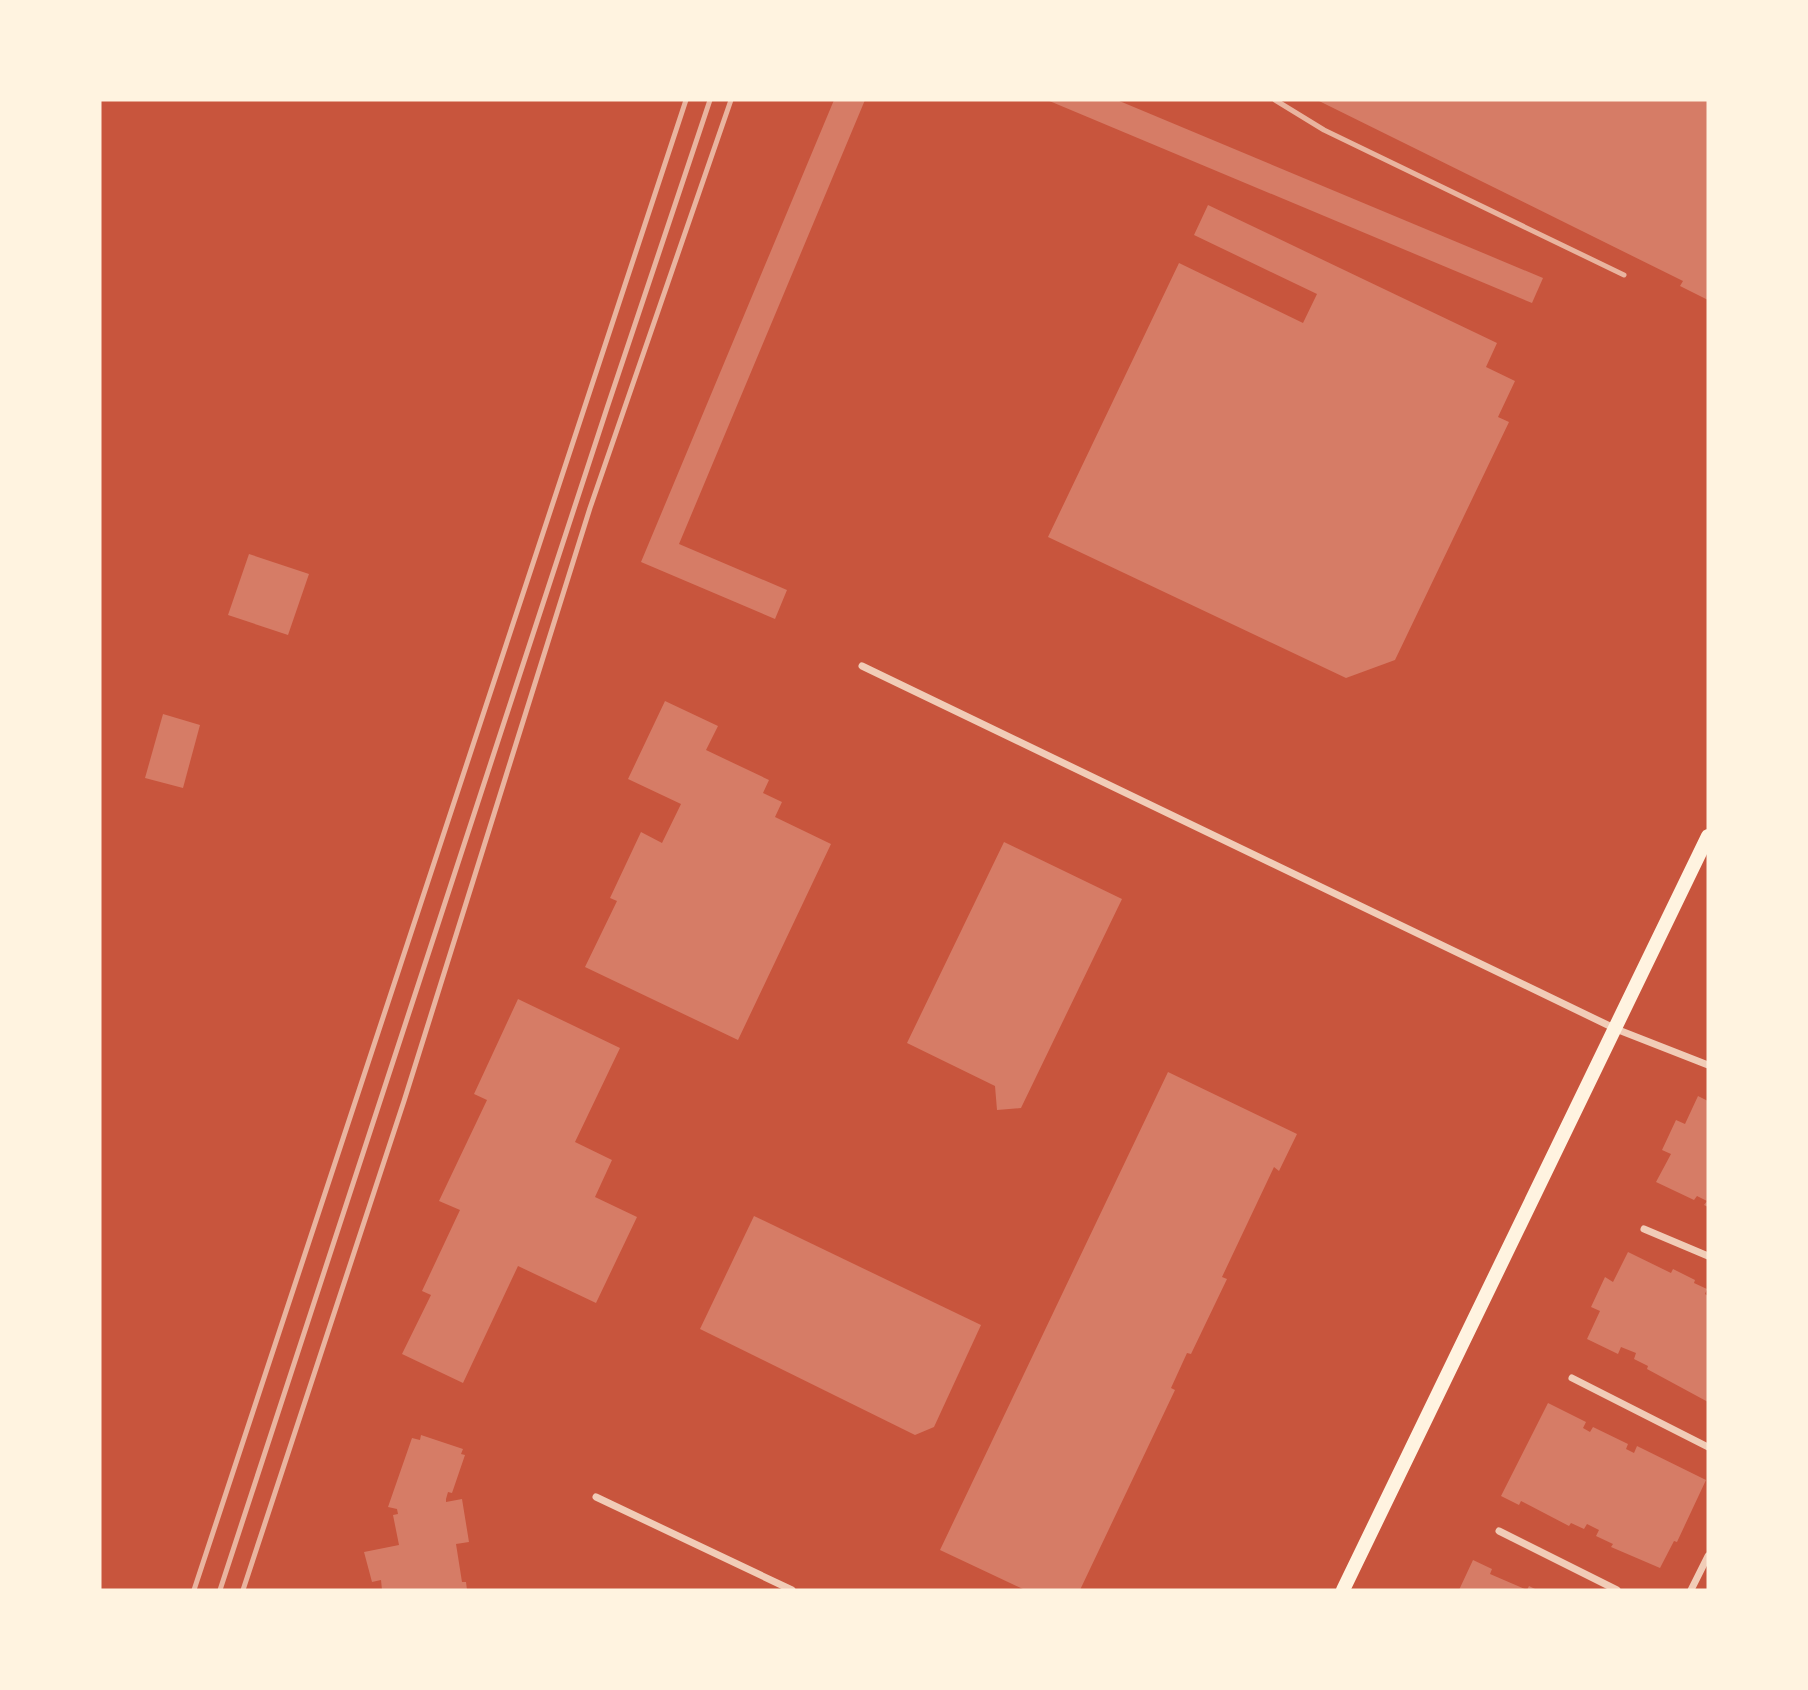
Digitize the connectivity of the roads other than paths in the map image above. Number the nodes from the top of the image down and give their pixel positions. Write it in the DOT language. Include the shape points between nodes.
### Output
graph roads {
  1 [pos="862,666"];
  2 [pos="1708,836"];
  3 [pos="1616,1028"];
  4 [pos="1708,1065"];
  5 [pos="1644,1229"];
  6 [pos="1708,1256"];
  7 [pos="1572,1378"];
  8 [pos="1708,1447"];
  9 [pos="596,1497"];
  10 [pos="1499,1531"];
  11 [pos="1708,1556"];
  12 [pos="792,1590"];
  13 [pos="1343,1590"];
  14 [pos="1617,1590"];
  15 [pos="1691,1590"];
  1 -- 3 [label="street"];
  2 -- 3 [label="main road"];
  3 -- 4 [label="street"];
  3 -- 13 [label="main road"];
  5 -- 6 [label="street"];
  7 -- 8 [label="street"];
  9 -- 12 [label="street"];
  10 -- 14 [label="street"];
  11 -- 15 [label="street"];
}
